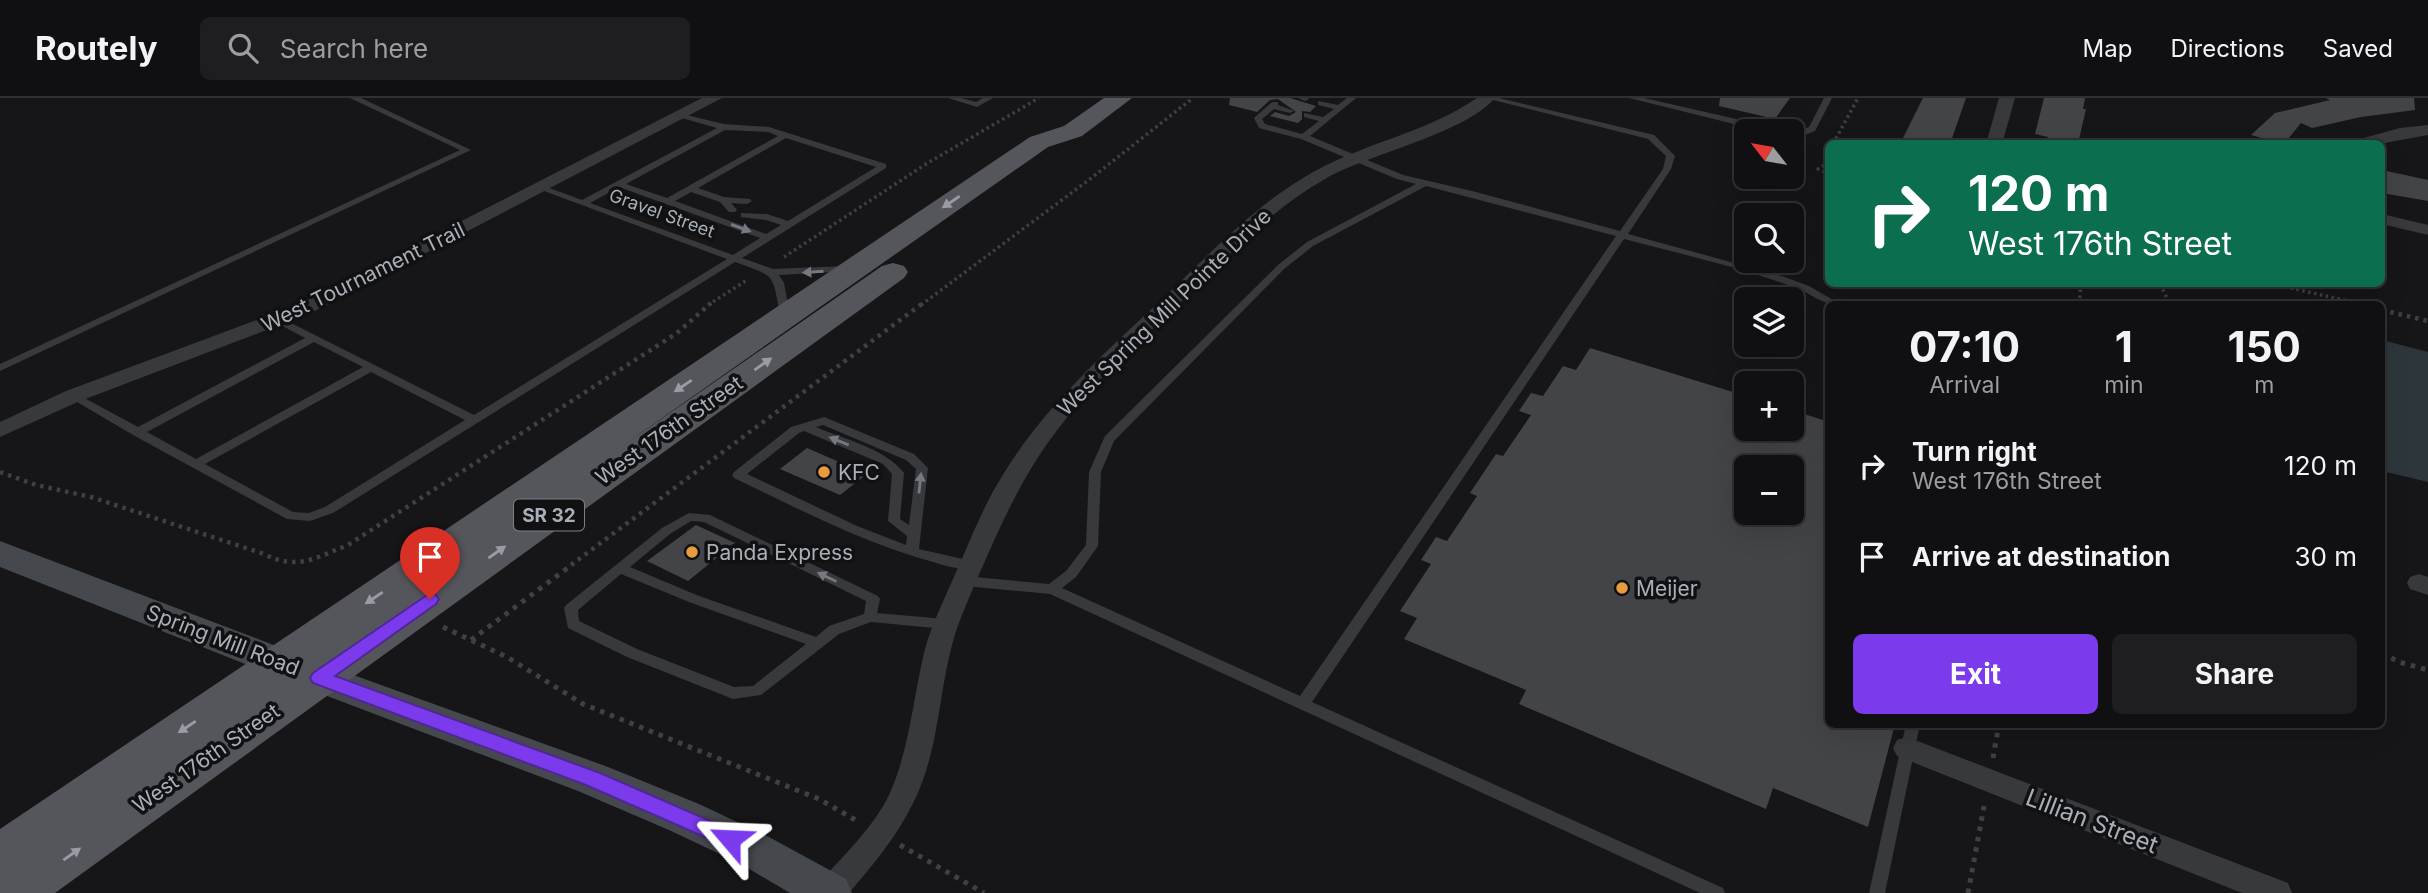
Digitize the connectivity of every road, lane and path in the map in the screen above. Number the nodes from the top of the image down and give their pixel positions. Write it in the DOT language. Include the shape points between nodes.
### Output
graph roads {
  1 [pos="354,98"];
  2 [pos="714,98"];
  3 [pos="952,98"];
  4 [pos="989,98"];
  5 [pos="1039,98"];
  6 [pos="1194,98"];
  7 [pos="1336,98"];
  8 [pos="1488,98"];
  9 [pos="1633,98"];
  10 [pos="1828,98"];
  11 [pos="1858,98"];
  12 [pos="2007,98"];
  13 [pos="1117,99"];
  14 [pos="1347,102"];
  15 [pos="1321,103"];
  16 [pos="1287,114"];
  17 [pos="681,115"];
  18 [pos="1303,118"];
  19 [pos="1325,120"];
  20 [pos="1734,121"];
  21 [pos="724,127"];
  22 [pos="1317,127"];
  23 [pos="2428,130"];
  24 [pos="1073,131"];
  25 [pos="1804,132"];
  26 [pos="786,135"];
  27 [pos="1304,137"];
  28 [pos="1835,140"];
  29 [pos="1995,140"];
  30 [pos="2374,140"];
  31 [pos="1354,159"];
  32 [pos="1825,162"];
  33 [pos="1825,172"];
  34 [pos="1426,182"];
  35 [pos="618,184"];
  36 [pos="541,188"];
  37 [pos="691,188"];
  38 [pos="667,202"];
  39 [pos="583,203"];
  40 [pos="739,206"];
  41 [pos="767,217"];
  42 [pos="2385,220"];
  43 [pos="790,225"];
  44 [pos="2428,230"];
  45 [pos="1622,235"];
  46 [pos="768,238"];
  47 [pos="735,259"];
  48 [pos="853,269"];
  49 [pos="768,271"];
  50 [pos="2286,287"];
  51 [pos="1829,301"];
  52 [pos="2348,301"];
  53 [pos="2385,311"];
  54 [pos="785,315"];
  55 [pos="279,320"];
  56 [pos="2428,321"];
  57 [pos="313,338"];
  58 [pos="371,367"];
  59 [pos="0,368"];
  60 [pos="73,396"];
  61 [pos="474,420"];
  62 [pos="805,427"];
  63 [pos="0,430"];
  64 [pos="137,432"];
  65 [pos="195,464"];
  66 [pos="915,535"];
  67 [pos="912,551"];
  68 [pos="0,553"];
  69 [pos="619,568"];
  70 [pos="968,573"];
  71 [pos="1052,589"];
  72 [pos="870,617"];
  73 [pos="434,623"];
  74 [pos="945,624"];
  75 [pos="471,640"];
  76 [pos="816,642"];
  77 [pos="2385,655"];
  78 [pos="280,663"];
  79 [pos="2428,670"];
  80 [pos="320,678"];
  81 [pos="1303,704"];
  82 [pos="1998,728"];
  83 [pos="1910,736"];
  84 [pos="1989,780"];
  85 [pos="880,834"];
  86 [pos="0,855"];
  87 [pos="16,893"];
  88 [pos="830,893"];
  89 [pos="984,893"];
  90 [pos="1717,893"];
  91 [pos="1877,893"];
  92 [pos="1968,893"];
  93 [pos="2277,893"];
  1 -- 59 [label="lane" via="467,150"];
  2 -- 17 [label="street, West Tournament Trail"];
  3 -- 4 [label="lane" via="977,105"];
  5 -- 49 [label="path" via="926,164"];
  6 -- 75 [label="path"];
  7 -- 14 [label="lane"];
  8 -- 31 [label="street, West Spring Mill Pointe Drive" via="1453,120"];
  8 -- 45 [label="lane" via="1623,128 1664,146 1671,156 1667,169"];
  9 -- 20 [label="lane"];
  10 -- 25 [label="lane" via="1812,129"];
  11 -- 28 [label="path"];
  12 -- 29 [label="street"];
  13 -- 24 [label="main road, West 176th Street / SR 32"];
  14 -- 15 [label="lane"];
  14 -- 19 [label="lane"];
  16 -- 27 [label="lane" via="1271,107 1258,118 1262,126"];
  17 -- 21 [label="lane"];
  17 -- 36 [label="street, West Tournament Trail"];
  18 -- 19 [label="lane"];
  18 -- 22 [label="lane"];
  19 -- 22 [label="lane"];
  21 -- 26 [label="lane"];
  21 -- 35 [label="lane"];
  22 -- 27 [label="lane"];
  23 -- 30 [label="street"];
  24 -- 48 [label="main road, West 176th Street / SR 32, one-way" via="1039,142"];
  80 -- 24 [label="main road, West 176th Street / SR 32, one-way" via="1068,148"];
  26 -- 37 [label="lane"];
  26 -- 43 [label="lane" via="883,166"];
  27 -- 31 [label="lane"];
  31 -- 34 [label="lane"];
  31 -- 70 [label="street, West Spring Mill Pointe Drive" via="1320,176 1248,227 1071,396 1041,432 1002,496"];
  32 -- 33 [label="path" via="1818,169"];
  34 -- 45 [label="lane"];
  34 -- 71 [label="lane" via="1310,244 1281,267 1109,439 1095,471 1092,546 1071,574"];
  35 -- 38 [label="lane"];
  35 -- 39 [label="lane"];
  36 -- 39 [label="lane, Gravel Street"];
  36 -- 55 [label="street, West Tournament Trail"];
  37 -- 38 [label="lane"];
  37 -- 40 [label="lane"];
  38 -- 46 [label="lane, one-way"];
  39 -- 47 [label="lane, Gravel Street"];
  41 -- 41 [label="lane" via="752,211"];
  41 -- 43 [label="lane"];
  42 -- 44 [label="street"];
  43 -- 46 [label="lane"];
  45 -- 51 [label="lane" via="1778,278"];
  45 -- 81 [label="lane"];
  46 -- 47 [label="lane"];
  47 -- 49 [label="lane, Gravel Street"];
  47 -- 61 [label="lane"];
  48 -- 49 [label="lane, Gravel Street, one-way"];
  48 -- 54 [label="main road, West 176th Street / SR 32"];
  49 -- 54 [label="lane" via="779,283"];
  50 -- 52 [label="path"];
  53 -- 56 [label="path"];
  54 -- 78 [label="main road, West 176th Street / SR 32, one-way"];
  55 -- 57 [label="lane"];
  55 -- 60 [label="street, West Tournament Trail"];
  57 -- 58 [label="lane"];
  57 -- 64 [label="lane"];
  58 -- 61 [label="lane"];
  58 -- 65 [label="lane"];
  60 -- 63 [label="street, West Tournament Trail"];
  60 -- 64 [label="lane"];
  61 -- 65 [label="lane" via="329,510 310,517 291,516"];
  66 -- 62 [label="lane, one-way" via="894,521 898,472 887,461"];
  66 -- 62 [label="lane, one-way" via="922,468 910,457 824,421"];
  62 -- 67 [label="lane" via="738,475"];
  64 -- 65 [label="lane"];
  66 -- 67 [label="lane"];
  67 -- 70 [label="lane"];
  68 -- 78 [label="street, Spring Mill Road"];
  72 -- 69 [label="lane, one-way" via="873,599 706,518 689,517"];
  69 -- 76 [label="lane"];
  69 -- 76 [label="lane" via="571,608 573,624 733,693 756,691"];
  70 -- 71 [label="lane"];
  70 -- 74 [label="street, West Spring Mill Pointe Drive"];
  71 -- 81 [label="lane"];
  72 -- 74 [label="lane"];
  72 -- 76 [label="lane"];
  73 -- 75 [label="path"];
  74 -- 85 [label="street, West Spring Mill Pointe Drive" via="919,750 904,794"];
  75 -- 85 [label="path" via="583,704 818,799"];
  77 -- 79 [label="path"];
  78 -- 80 [label="street, Spring Mill Road"];
  78 -- 86 [label="main road, West 176th Street / SR 32, one-way"];
  87 -- 80 [label="main road, West 176th Street / SR 32, one-way"];
  80 -- 88 [label="street, Spring Mill Road" via="684,817"];
  81 -- 90 [label="lane"];
  82 -- 84 [label="path"];
  83 -- 84 [label="street, Lillian Street"];
  83 -- 91 [label="lane"];
  84 -- 92 [label="path"];
  84 -- 93 [label="street, Lillian Street"];
  85 -- 88 [label="street, West Spring Mill Pointe Drive"];
  85 -- 89 [label="path"];
}
